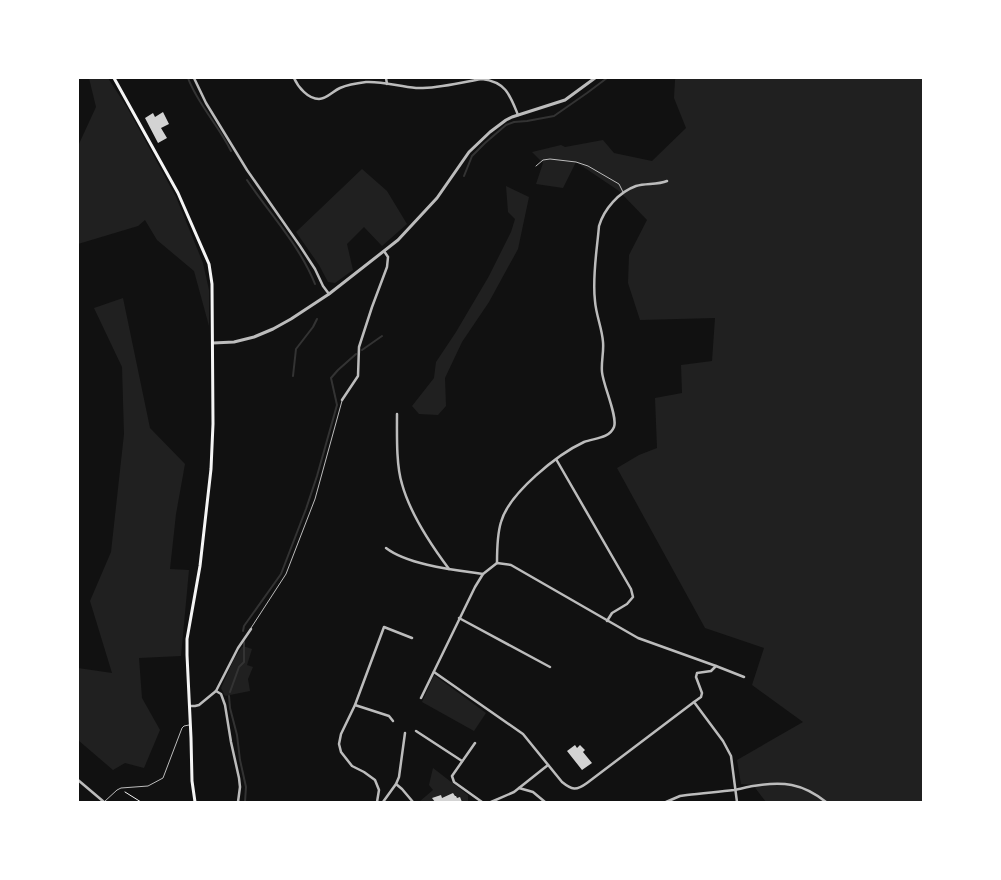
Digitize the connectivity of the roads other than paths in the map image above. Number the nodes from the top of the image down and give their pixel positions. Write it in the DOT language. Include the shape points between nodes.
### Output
graph roads {
  1 [pos="114,78"];
  2 [pos="194,78"];
  3 [pos="294,78"];
  4 [pos="386,78"];
  5 [pos="595,78"];
  6 [pos="387,84"];
  7 [pos="518,115"];
  8 [pos="536,166"];
  9 [pos="667,181"];
  10 [pos="623,192"];
  11 [pos="384,251"];
  12 [pos="329,294"];
  13 [pos="213,343"];
  14 [pos="342,400"];
  15 [pos="397,414"];
  16 [pos="556,459"];
  17 [pos="386,548"];
  18 [pos="497,563"];
  19 [pos="449,569"];
  20 [pos="483,574"];
  21 [pos="459,618"];
  22 [pos="607,621"];
  23 [pos="251,629"];
  24 [pos="412,638"];
  25 [pos="716,666"];
  26 [pos="550,667"];
  27 [pos="433,672"];
  28 [pos="744,677"];
  29 [pos="216,691"];
  30 [pos="421,698"];
  31 [pos="694,702"];
  32 [pos="190,706"];
  33 [pos="355,706"];
  34 [pos="393,721"];
  35 [pos="191,725"];
  36 [pos="416,731"];
  37 [pos="405,733"];
  38 [pos="475,743"];
  39 [pos="462,761"];
  40 [pos="548,765"];
  41 [pos="78,780"];
  42 [pos="396,784"];
  43 [pos="519,788"];
  44 [pos="736,790"];
  45 [pos="104,802"];
  46 [pos="189,802"];
  47 [pos="195,802"];
  48 [pos="238,802"];
  49 [pos="377,802"];
  50 [pos="382,802"];
  51 [pos="413,802"];
  52 [pos="482,802"];
  53 [pos="492,802"];
  54 [pos="546,802"];
  55 [pos="666,802"];
  56 [pos="737,802"];
  57 [pos="826,802"];
  1 -- 13 [label="main road" via="178,193 208,264 212,284"];
  2 -- 12 [label="street" via="247,170"];
  3 -- 6 [label="street" via="305,93 318,99 340,88 365,82"];
  4 -- 6 [label="street"];
  5 -- 7 [label="street" via="565,100"];
  6 -- 7 [label="street" via="418,88 482,79 494,81 502,85 510,96"];
  7 -- 11 [label="street" via="498,126 469,152 437,198"];
  8 -- 10 [label="lane" via="550,159 576,162 619,184"];
  9 -- 10 [label="street"];
  10 -- 16 [label="street" via="602,217 594,289 604,344 602,373 614,426 609,434 578,445"];
  11 -- 12 [label="street"];
  11 -- 14 [label="street" via="388,257 387,267 359,347 358,376"];
  12 -- 13 [label="street" via="264,333 234,342"];
  13 -- 32 [label="main road" via="209,491 187,639"];
  14 -- 23 [label="lane" via="315,499 286,574"];
  15 -- 19 [label="street" via="401,484 414,515"];
  16 -- 18 [label="street" via="509,504 501,521"];
  16 -- 22 [label="street" via="631,589 633,597"];
  17 -- 19 [label="street" via="414,561"];
  18 -- 20 [label="street"];
  18 -- 22 [label="street" via="511,565"];
  19 -- 20 [label="street"];
  20 -- 21 [label="street"];
  21 -- 26 [label="street"];
  21 -- 27 [label="street"];
  22 -- 25 [label="street" via="638,638"];
  23 -- 29 [label="street"];
  24 -- 33 [label="street" via="384,627"];
  25 -- 28 [label="street"];
  25 -- 31 [label="street" via="711,671 697,672 702,693"];
  27 -- 30 [label="street"];
  27 -- 40 [label="street" via="523,734"];
  29 -- 32 [label="street" via="199,705"];
  29 -- 48 [label="street" via="221,694 225,705 239,778"];
  31 -- 40 [label="street" via="581,788 574,790 568,787"];
  31 -- 44 [label="street" via="731,756"];
  32 -- 35 [label="main road"];
  33 -- 34 [label="street" via="389,716"];
  33 -- 49 [label="street" via="339,744 352,766 375,780 379,790"];
  35 -- 45 [label="lane" via="182,728 163,778 148,786 120,788"];
  35 -- 47 [label="main road" via="191,774"];
  36 -- 39 [label="street"];
  37 -- 42 [label="street"];
  38 -- 39 [label="street"];
  39 -- 52 [label="street" via="452,776 454,782"];
  40 -- 43 [label="street"];
  41 -- 45 [label="street"];
  42 -- 50 [label="street"];
  42 -- 51 [label="street"];
  43 -- 53 [label="street"];
  43 -- 54 [label="street" via="533,792"];
  44 -- 55 [label="street" via="680,796"];
  44 -- 56 [label="street"];
  44 -- 57 [label="street" via="778,783 797,786"];
  46 -- 47 [label="lane"];
}
